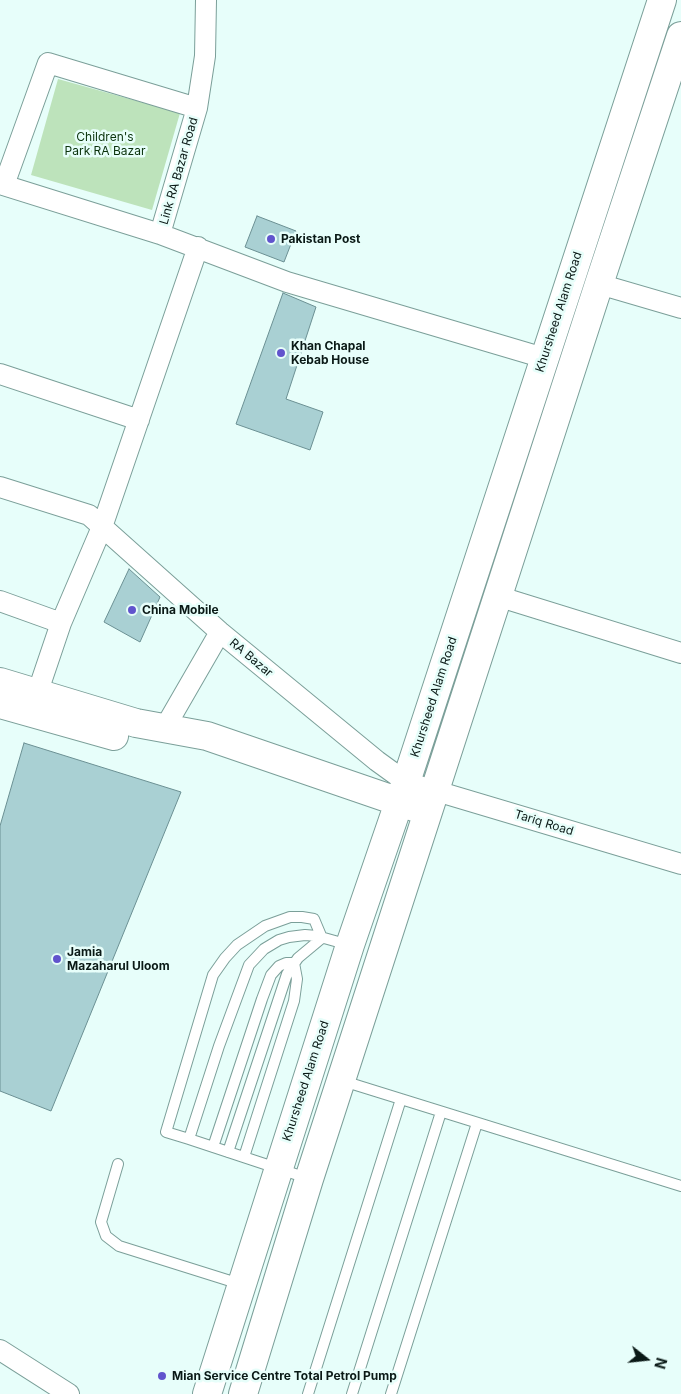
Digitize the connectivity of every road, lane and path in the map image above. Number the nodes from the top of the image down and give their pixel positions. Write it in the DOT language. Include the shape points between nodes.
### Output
graph roads {
  1 [pos="206,0"];
  2 [pos="662,0"];
  3 [pos="681,36"];
  4 [pos="197,108"];
  5 [pos="2,185"];
  6 [pos="160,234"];
  7 [pos="198,247"];
  8 [pos="599,284"];
  9 [pos="681,308"];
  10 [pos="544,358"];
  11 [pos="0,374"];
  12 [pos="139,420"];
  13 [pos="0,487"];
  14 [pos="102,527"];
  15 [pos="498,596"];
  16 [pos="0,601"];
  17 [pos="61,623"];
  18 [pos="220,632"];
  19 [pos="681,653"];
  20 [pos="0,682"];
  21 [pos="37,694"];
  22 [pos="0,704"];
  23 [pos="164,729"];
  24 [pos="400,800"];
  25 [pos="429,810"];
  26 [pos="681,864"];
  27 [pos="322,938"];
  28 [pos="350,945"];
  29 [pos="294,964"];
  30 [pos="342,1080"];
  31 [pos="401,1099"];
  32 [pos="442,1112"];
  33 [pos="477,1123"];
  34 [pos="189,1139"];
  35 [pos="213,1147"];
  36 [pos="228,1152"];
  37 [pos="244,1157"];
  38 [pos="118,1164"];
  39 [pos="278,1168"];
  40 [pos="309,1179"];
  41 [pos="681,1186"];
  42 [pos="241,1284"];
  43 [pos="0,1350"];
  44 [pos="70,1394"];
  45 [pos="207,1394"];
  46 [pos="242,1394"];
  47 [pos="308,1394"];
  48 [pos="352,1394"];
  49 [pos="391,1394"];
  1 -- 4 [label="street, Link RA Bazar Road" via="205,56"];
  2 -- 10 [label="main road, Khursheed Alam Road"];
  3 -- 8 [label="main road"];
  4 -- 5 [label="street" via="48,63"];
  4 -- 6 [label="street, Link RA Bazar Road"];
  5 -- 6 [label="street, Link RA Bazar Road"];
  6 -- 7 [label="street"];
  7 -- 10 [label="street" via="314,290"];
  7 -- 12 [label="street"];
  8 -- 9 [label="street"];
  8 -- 15 [label="main road"];
  10 -- 24 [label="main road, Khursheed Alam Road"];
  11 -- 12 [label="street"];
  12 -- 14 [label="street"];
  13 -- 14 [label="street, RA Bazar" via="89,515"];
  14 -- 17 [label="street"];
  14 -- 18 [label="street, RA Bazar"];
  15 -- 19 [label="street"];
  15 -- 25 [label="main road"];
  16 -- 17 [label="street"];
  17 -- 21 [label="street"];
  18 -- 23 [label="street"];
  18 -- 24 [label="street, RA Bazar" via="377,761"];
  20 -- 21 [label="main road"];
  21 -- 23 [label="main road"];
  22 -- 24 [label="main road" via="125,739 190,748"];
  23 -- 24 [label="main road" via="208,736"];
  24 -- 25 [label="main road"];
  24 -- 28 [label="main road, Khursheed Alam Road"];
  25 -- 26 [label="street, Tariq Road"];
  25 -- 30 [label="main road"];
  27 -- 28 [label="lane"];
  27 -- 29 [label="lane"];
  27 -- 34 [label="lane" via="305,935 279,940 264,949 249,966"];
  27 -- 34 [label="lane" via="314,919 302,916 278,920 254,932 219,965 213,975 166,1132"];
  28 -- 39 [label="main road, Khursheed Alam Road"];
  29 -- 35 [label="lane" via="278,966 271,975"];
  29 -- 36 [label="lane" via="279,995"];
  29 -- 37 [label="lane" via="297,979 294,1001"];
  30 -- 31 [label="lane"];
  30 -- 40 [label="main road"];
  31 -- 32 [label="lane"];
  31 -- 47 [label="lane"];
  32 -- 33 [label="lane"];
  32 -- 48 [label="lane"];
  33 -- 41 [label="lane"];
  33 -- 49 [label="lane"];
  34 -- 35 [label="lane"];
  35 -- 36 [label="lane"];
  36 -- 37 [label="lane"];
  37 -- 39 [label="lane"];
  38 -- 42 [label="lane" via="101,1222 106,1236 119,1246"];
  39 -- 40 [label="lane"];
  39 -- 42 [label="main road, Khursheed Alam Road"];
  40 -- 46 [label="main road"];
  42 -- 45 [label="main road, Khursheed Alam Road"];
  43 -- 44 [label="street"];
}
